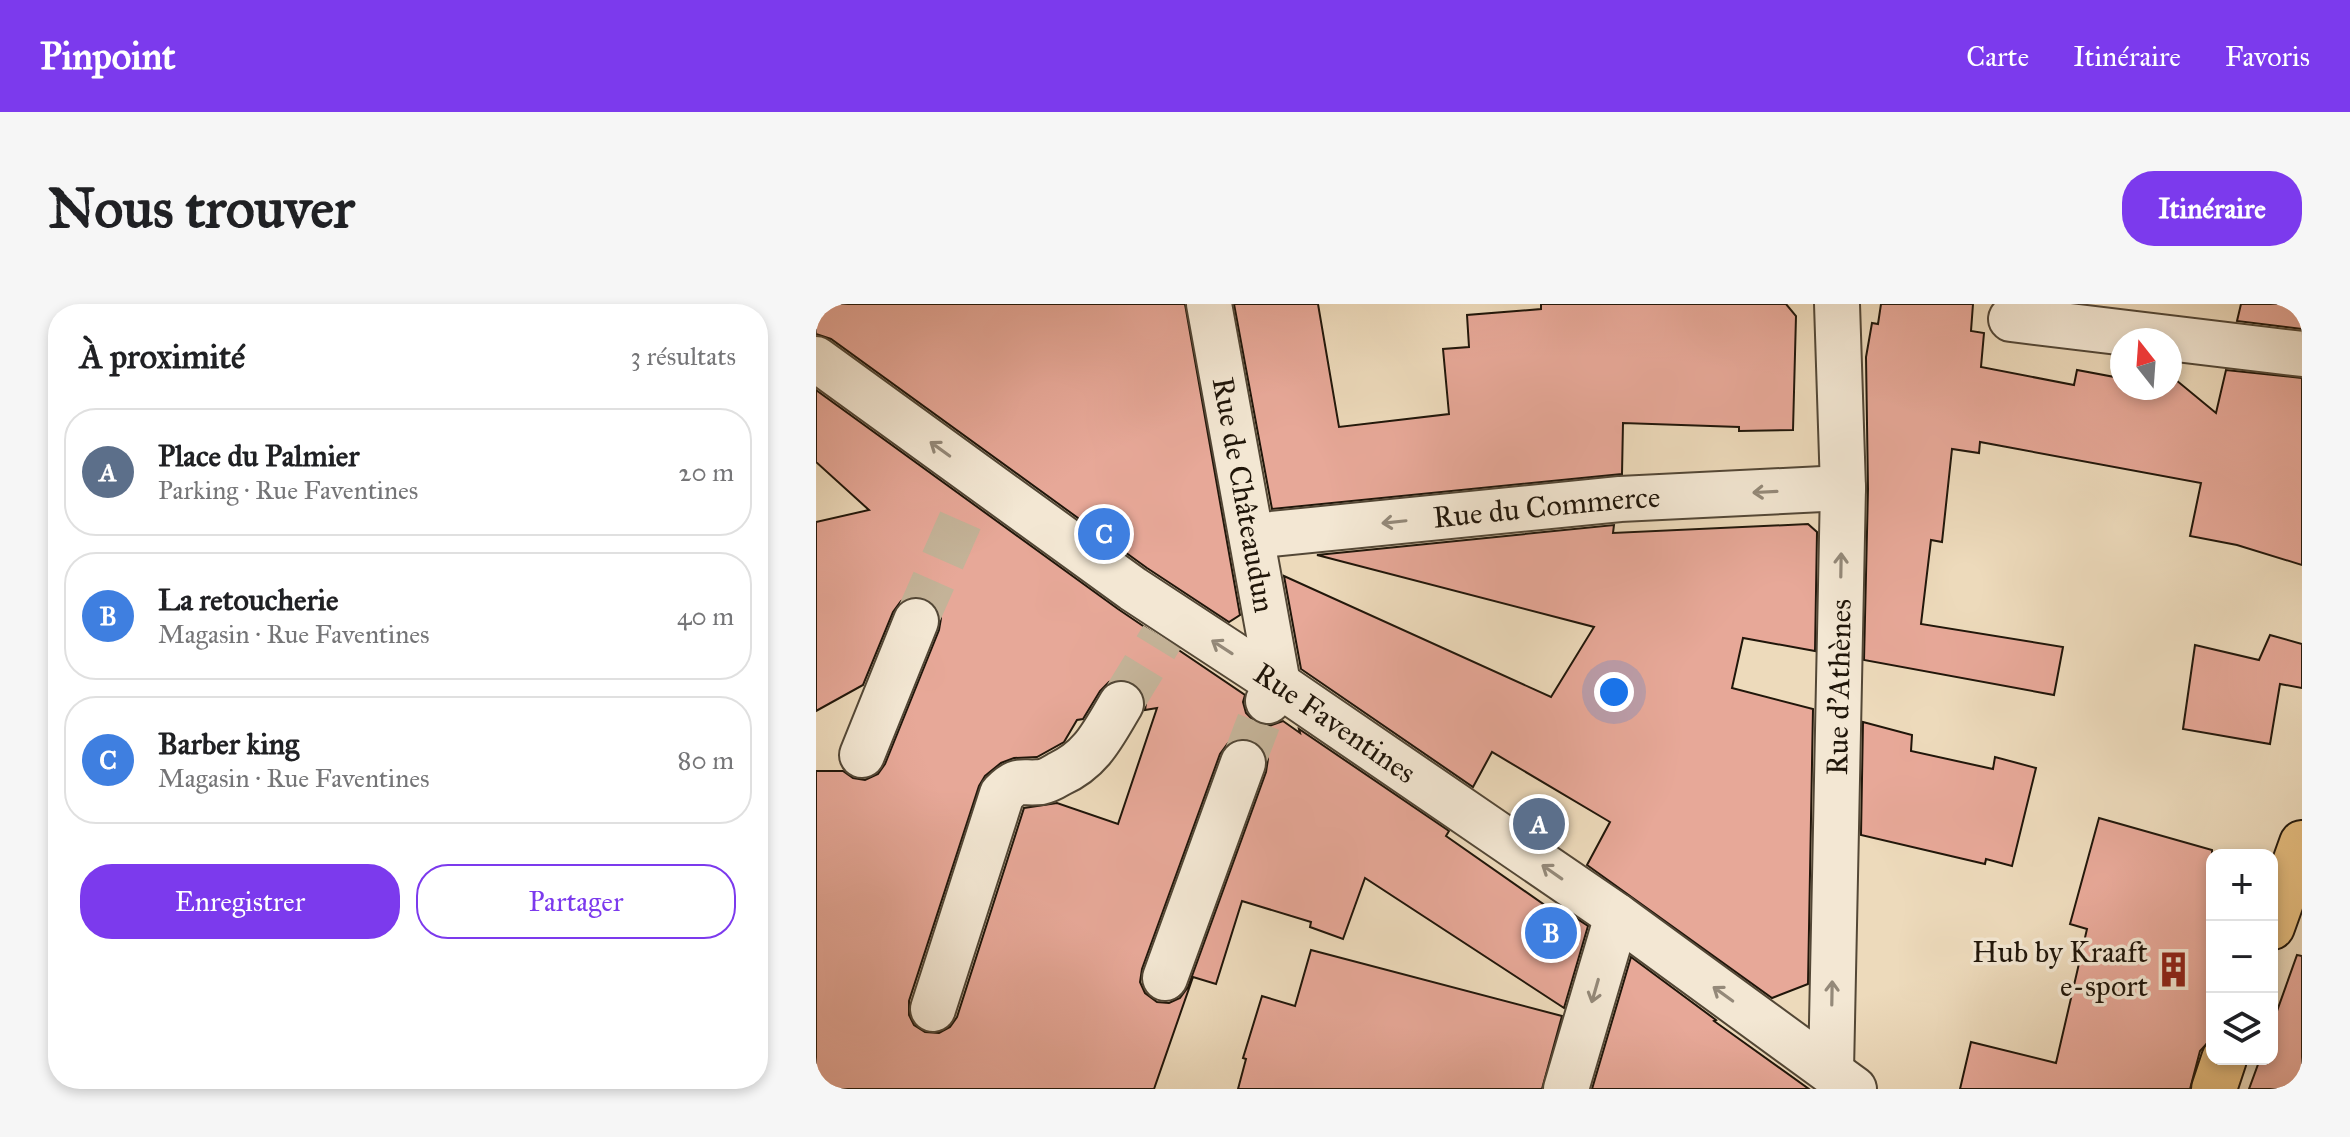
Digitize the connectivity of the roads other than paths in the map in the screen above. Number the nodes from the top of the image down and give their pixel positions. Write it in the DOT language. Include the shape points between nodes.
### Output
graph roads {
  1 [pos="1209,304"];
  2 [pos="1837,304"];
  3 [pos="2011,319"];
  4 [pos="2302,354"];
  5 [pos="816,359"];
  6 [pos="1843,488"];
  7 [pos="1252,536"];
  8 [pos="916,621"];
  9 [pos="1271,696"];
  10 [pos="1121,704"];
  11 [pos="862,755"];
  12 [pos="1243,763"];
  13 [pos="2302,843"];
  14 [pos="1617,916"];
  15 [pos="2274,921"];
  16 [pos="1165,978"];
  17 [pos="933,1009"];
  18 [pos="2222,1065"];
  19 [pos="1843,1080"];
  20 [pos="1566,1089"];
  21 [pos="2214,1089"];
  1 -- 7 [label="street, Rue de Châteaudun"];
  2 -- 6 [label="street, Rue d'Athènes"];
  3 -- 4 [label="street"];
  9 -- 5 [label="street, Rue Faventines, one-way" via="972,489"];
  6 -- 7 [label="street, Rue du Commerce, one-way" via="1620,499"];
  19 -- 6 [label="street, Rue d'Athènes, one-way"];
  7 -- 9 [label="street, Rue de Châteaudun"];
  8 -- 11 [label="street"];
  14 -- 9 [label="street, Rue Faventines, one-way"];
  10 -- 17 [label="street" via="1077,766 1043,782 1014,783 1002,794"];
  12 -- 16 [label="street"];
  13 -- 15 [label="main road"];
  19 -- 14 [label="street, Rue Faventines, one-way"];
  14 -- 20 [label="street, one-way"];
  18 -- 21 [label="main road"];
}
